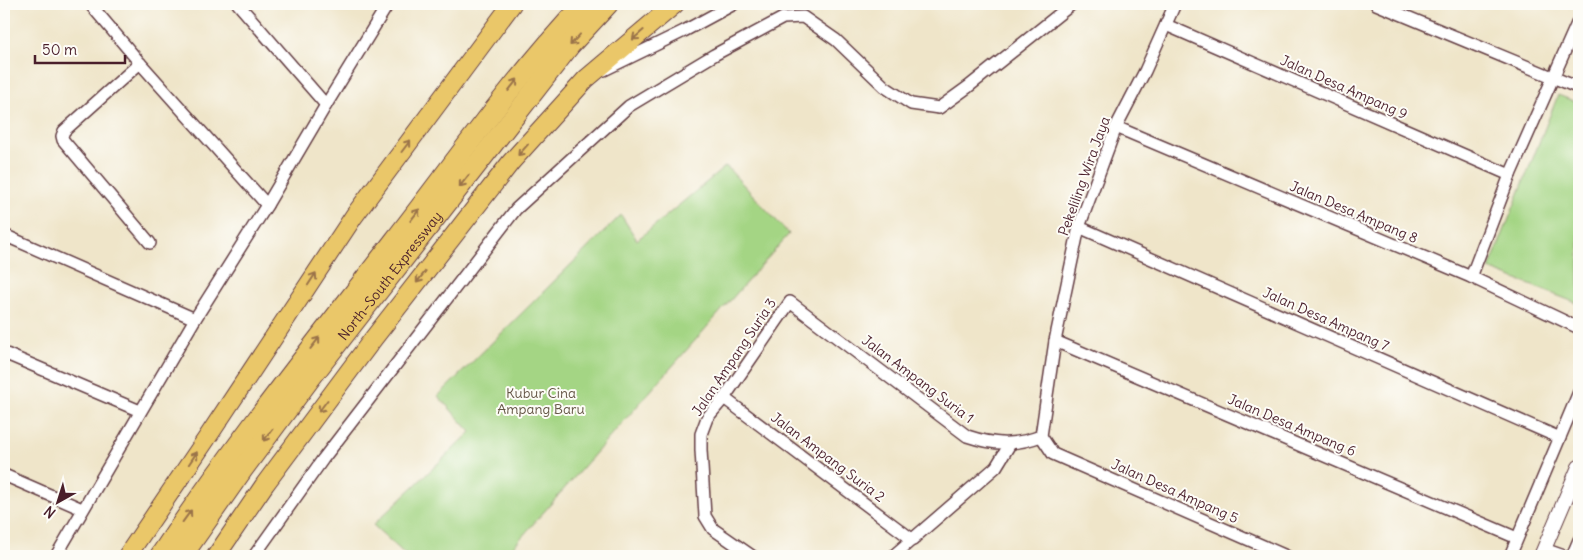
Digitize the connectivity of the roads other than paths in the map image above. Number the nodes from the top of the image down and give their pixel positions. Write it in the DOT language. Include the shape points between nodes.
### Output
graph roads {
  1 [pos="90,4"];
  2 [pos="238,4"];
  3 [pos="512,4"];
  4 [pos="584,4"];
  5 [pos="608,4"];
  6 [pos="675,4"];
  7 [pos="734,4"];
  8 [pos="1072,4"];
  9 [pos="1176,4"];
  10 [pos="1376,4"];
  11 [pos="385,5"];
  12 [pos="1579,19"];
  13 [pos="1166,25"];
  14 [pos="140,63"];
  15 [pos="1553,77"];
  16 [pos="586,79"];
  17 [pos="1579,88"];
  18 [pos="326,105"];
  19 [pos="1116,127"];
  20 [pos="1510,175"];
  21 [pos="267,205"];
  22 [pos="1079,227"];
  23 [pos="4,235"];
  24 [pos="150,243"];
  25 [pos="1471,277"];
  26 [pos="790,302"];
  27 [pos="195,319"];
  28 [pos="1579,328"];
  29 [pos="1055,341"];
  30 [pos="4,353"];
  31 [pos="1579,392"];
  32 [pos="724,398"];
  33 [pos="140,411"];
  34 [pos="1041,436"];
  35 [pos="1560,438"];
  36 [pos="1010,444"];
  37 [pos="1579,467"];
  38 [pos="4,475"];
  39 [pos="82,509"];
  40 [pos="1518,538"];
  41 [pos="913,540"];
  42 [pos="1579,540"];
  43 [pos="1542,552"];
  44 [pos="56,556"];
  45 [pos="126,556"];
  46 [pos="160,556"];
  47 [pos="182,556"];
  48 [pos="216,556"];
  49 [pos="254,556"];
  50 [pos="752,556"];
  51 [pos="893,556"];
  52 [pos="1286,556"];
  53 [pos="1510,556"];
  54 [pos="1564,556"];
  55 [pos="1572,556"];
  1 -- 14 [label="street"];
  2 -- 18 [label="street"];
  45 -- 3 [label="main road, one-way" via="354,216"];
  46 -- 4 [label="highway, North–South Expressway, one-way" via="299,365 516,82"];
  5 -- 47 [label="highway, North–South Expressway, one-way" via="570,44 312,376"];
  6 -- 16 [label="main road, one-way"];
  7 -- 16 [label="street"];
  8 -- 49 [label="street" via="939,108 911,104 885,87 836,40 803,17 783,18 629,106 516,209 323,459"];
  9 -- 13 [label="street, Pekeliling Wira Jaya"];
  10 -- 15 [label="street"];
  11 -- 18 [label="street"];
  12 -- 15 [label="street"];
  13 -- 19 [label="street, Pekeliling Wira Jaya"];
  13 -- 20 [label="street, Jalan Desa Ampang 9"];
  14 -- 21 [label="street"];
  14 -- 24 [label="street" via="62,136"];
  15 -- 17 [label="street"];
  15 -- 20 [label="street"];
  16 -- 48 [label="main road, one-way" via="512,162 379,332 270,477"];
  18 -- 21 [label="street"];
  19 -- 22 [label="street, Pekeliling Wira Jaya"];
  19 -- 25 [label="street, Jalan Desa Ampang 8"];
  20 -- 25 [label="street"];
  21 -- 27 [label="street"];
  22 -- 29 [label="street, Pekeliling Wira Jaya"];
  22 -- 35 [label="street, Jalan Desa Ampang 7"];
  23 -- 27 [label="street"];
  25 -- 28 [label="street, Jalan Desa Ampang 8"];
  26 -- 32 [label="street, Jalan Ampang Suria 3"];
  26 -- 36 [label="street, Jalan Ampang Suria 1" via="966,436"];
  27 -- 33 [label="street"];
  29 -- 34 [label="street, Pekeliling Wira Jaya"];
  29 -- 40 [label="street, Jalan Desa Ampang 6"];
  30 -- 33 [label="street"];
  31 -- 35 [label="street"];
  32 -- 41 [label="street, Jalan Ampang Suria 2"];
  32 -- 50 [label="street, Jalan Ampang Suria 3" via="707,418 701,434 705,516 713,529"];
  33 -- 39 [label="street"];
  34 -- 36 [label="street, Jalan Ampang Suria 1"];
  34 -- 52 [label="street, Jalan Desa Ampang 5" via="1053,454"];
  35 -- 40 [label="street"];
  36 -- 41 [label="street" via="996,467"];
  37 -- 43 [label="street"];
  38 -- 39 [label="street"];
  39 -- 44 [label="street"];
  40 -- 53 [label="street"];
  41 -- 51 [label="street"];
  42 -- 55 [label="street"];
  43 -- 54 [label="street"];
}
